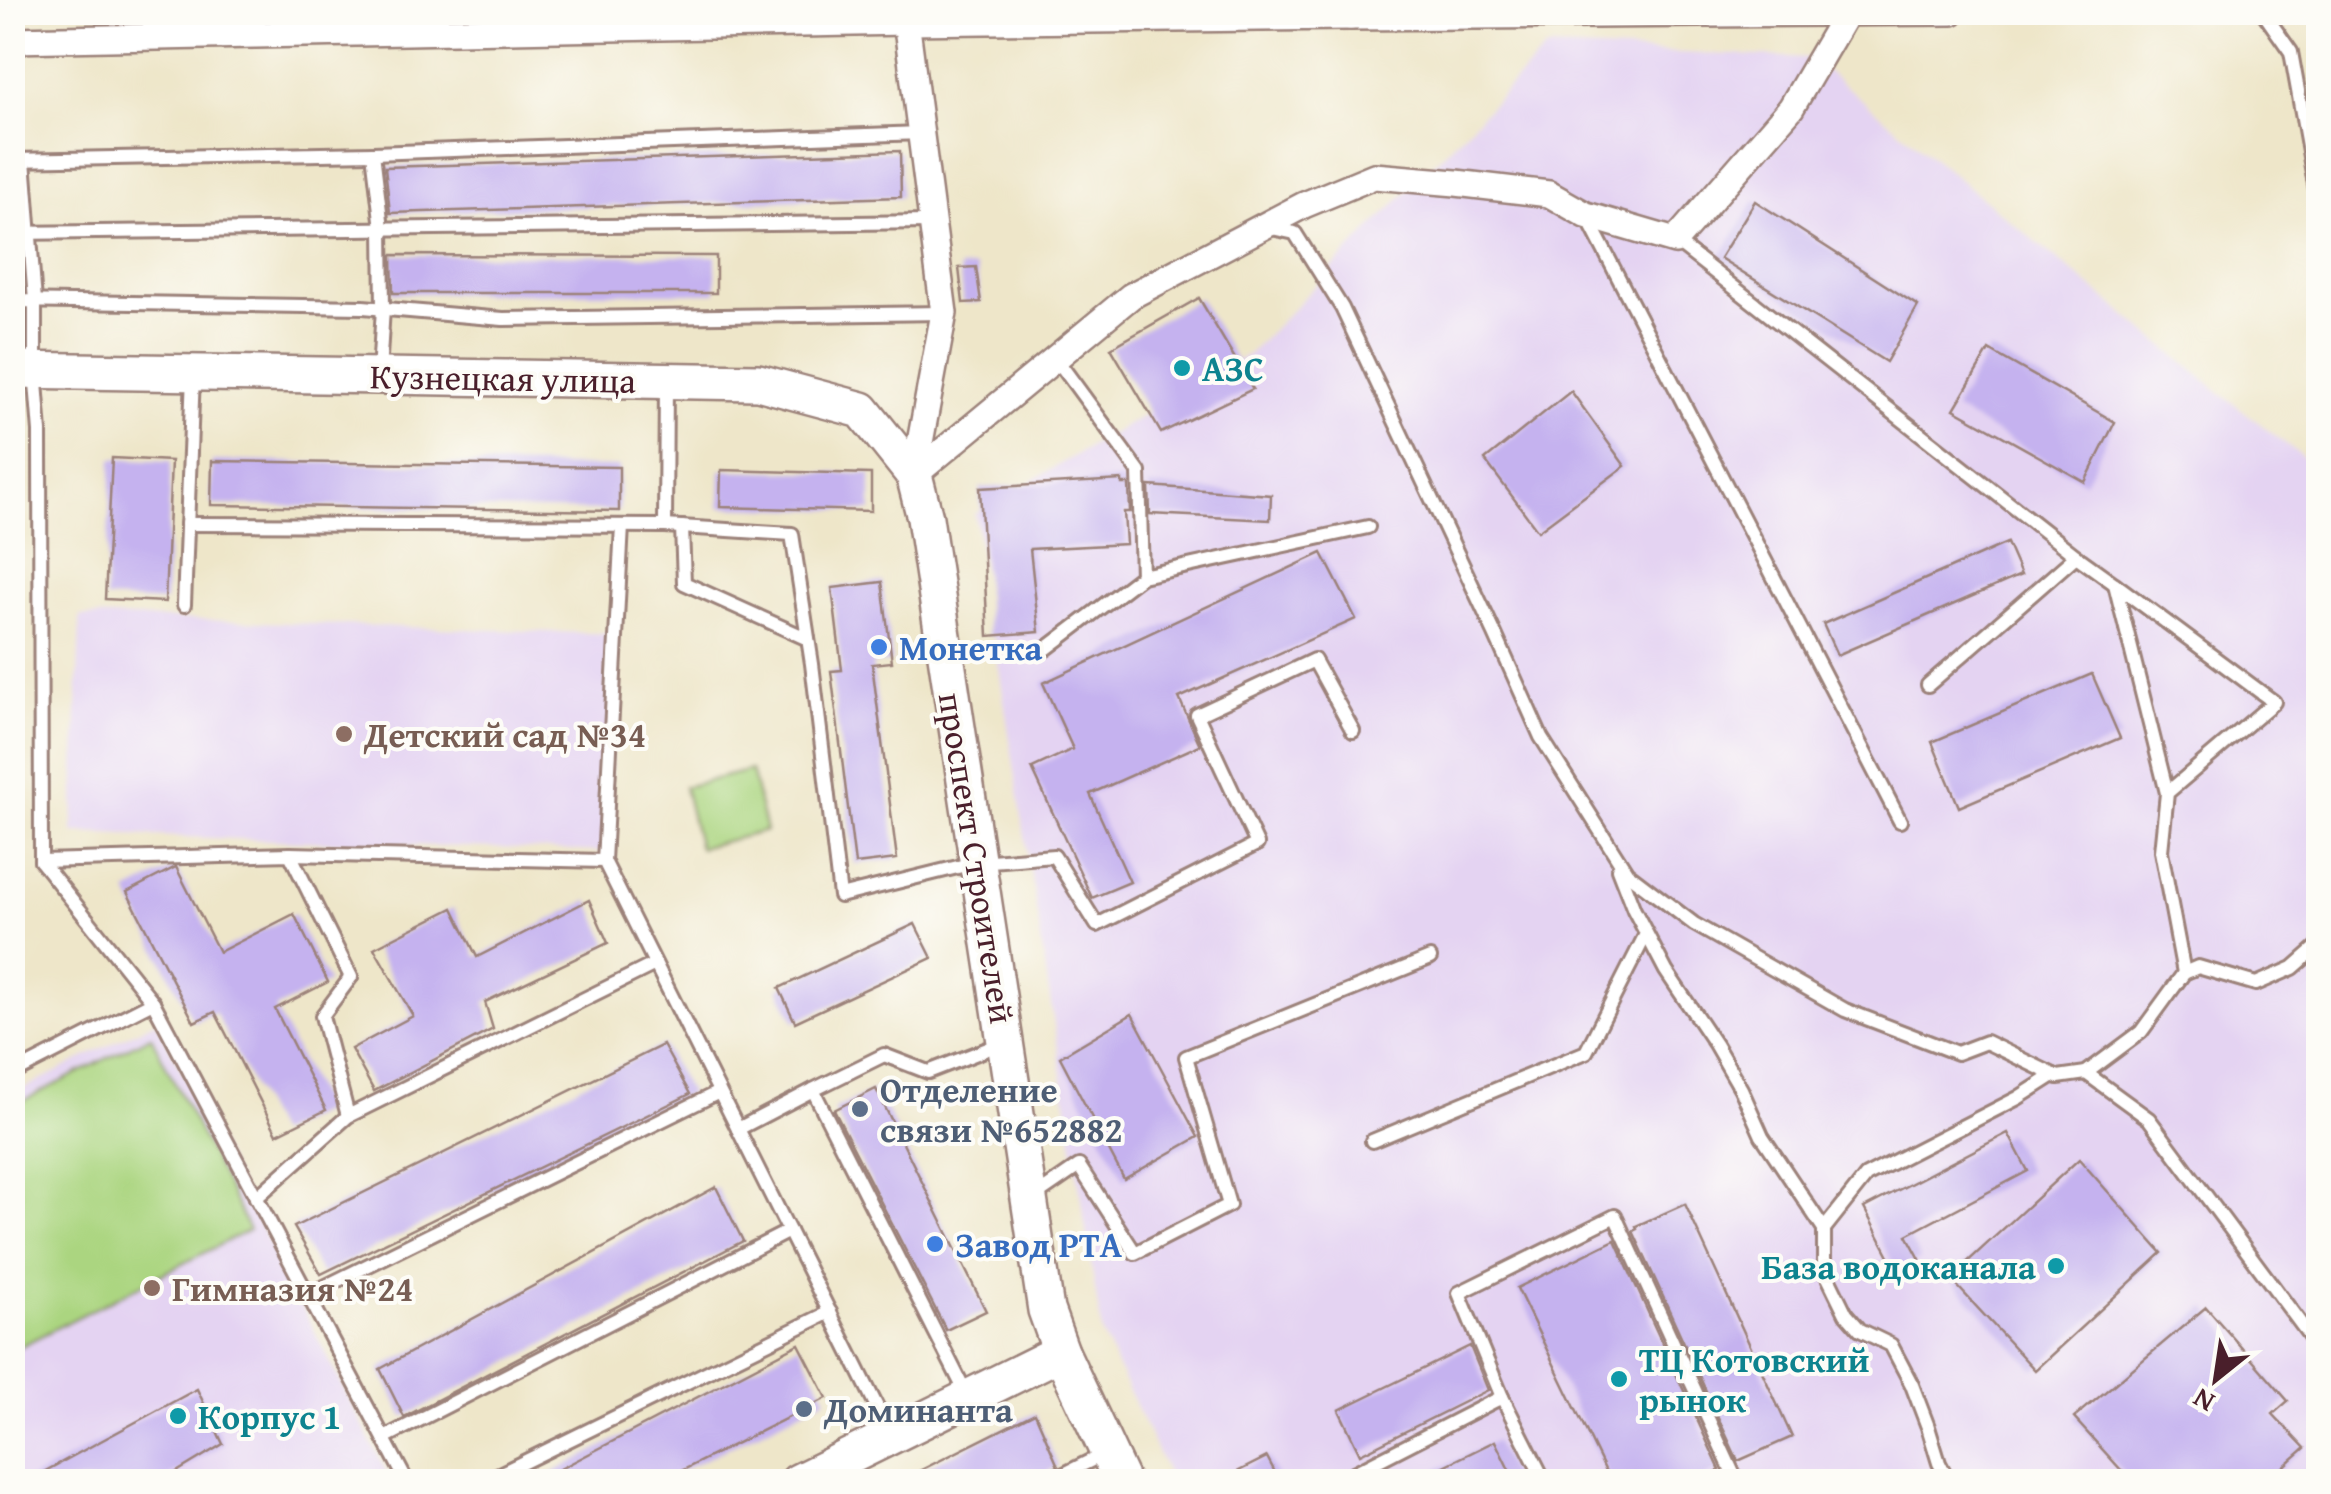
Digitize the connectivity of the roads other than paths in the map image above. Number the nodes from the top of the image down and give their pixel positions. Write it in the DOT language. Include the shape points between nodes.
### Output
graph roads {
  1 [pos="1952,12"];
  2 [pos="2263,12"];
  3 [pos="1926,13"];
  4 [pos="1846,14"];
  5 [pos="1352,15"];
  6 [pos="906,17"];
  7 [pos="277,24"];
  8 [pos="12,40"];
  9 [pos="920,133"];
  10 [pos="373,153"];
  11 [pos="18,160"];
  12 [pos="2318,200"];
  13 [pos="1586,214"];
  14 [pos="932,222"];
  15 [pos="1264,226"];
  16 [pos="382,228"];
  17 [pos="31,232"];
  18 [pos="12,233"];
  19 [pos="1675,241"];
  20 [pos="12,301"];
  21 [pos="35,302"];
  22 [pos="383,308"];
  23 [pos="944,313"];
  24 [pos="1057,360"];
  25 [pos="24,370"];
  26 [pos="193,373"];
  27 [pos="379,376"];
  28 [pos="666,380"];
  29 [pos="914,476"];
  30 [pos="925,518"];
  31 [pos="187,524"];
  32 [pos="622,526"];
  33 [pos="665,526"];
  34 [pos="682,527"];
  35 [pos="1368,527"];
  36 [pos="2076,556"];
  37 [pos="1142,576"];
  38 [pos="2114,584"];
  39 [pos="184,605"];
  40 [pos="808,639"];
  41 [pos="1046,649"];
  42 [pos="1928,685"];
  43 [pos="1352,731"];
  44 [pos="2167,793"];
  45 [pos="1900,821"];
  46 [pos="1609,846"];
  47 [pos="290,854"];
  48 [pos="41,861"];
  49 [pos="604,861"];
  50 [pos="978,862"];
  51 [pos="1646,934"];
  52 [pos="2318,946"];
  53 [pos="1430,958"];
  54 [pos="656,964"];
  55 [pos="2184,973"];
  56 [pos="153,1002"];
  57 [pos="1005,1042"];
  58 [pos="2086,1073"];
  59 [pos="12,1074"];
  60 [pos="2054,1075"];
  61 [pos="814,1090"];
  62 [pos="719,1092"];
  63 [pos="348,1116"];
  64 [pos="738,1129"];
  65 [pos="1372,1141"];
  66 [pos="256,1198"];
  67 [pos="1029,1200"];
  68 [pos="1824,1229"];
  69 [pos="789,1231"];
  70 [pos="308,1294"];
  71 [pos="830,1312"];
  72 [pos="2318,1347"];
  73 [pos="1061,1352"];
  74 [pos="968,1397"];
  75 [pos="1502,1397"];
  76 [pos="891,1436"];
  77 [pos="384,1438"];
  78 [pos="1115,1467"];
  79 [pos="1736,1481"];
  80 [pos="407,1482"];
  81 [pos="483,1482"];
  82 [pos="798,1482"];
  83 [pos="1048,1482"];
  84 [pos="1336,1482"];
  85 [pos="1545,1482"];
  86 [pos="1949,1482"];
  1 -- 3 [label="street"];
  2 -- 12 [label="lane" via="2291,52"];
  3 -- 4 [label="street"];
  4 -- 5 [label="street"];
  4 -- 19 [label="street" via="1791,108"];
  5 -- 6 [label="street"];
  6 -- 7 [label="street"];
  6 -- 9 [label="street"];
  7 -- 8 [label="street"];
  9 -- 10 [label="lane"];
  9 -- 14 [label="street"];
  10 -- 11 [label="lane"];
  10 -- 16 [label="lane"];
  11 -- 17 [label="lane"];
  13 -- 15 [label="street" via="1549,194 1374,176"];
  13 -- 19 [label="street"];
  13 -- 45 [label="lane"];
  14 -- 16 [label="lane"];
  14 -- 23 [label="street"];
  15 -- 24 [label="street" via="1131,296"];
  15 -- 46 [label="lane" via="1295,234 1342,308 1541,737"];
  16 -- 17 [label="lane"];
  16 -- 22 [label="lane"];
  17 -- 18 [label="lane"];
  17 -- 21 [label="lane"];
  19 -- 36 [label="lane"];
  20 -- 21 [label="lane"];
  21 -- 22 [label="lane"];
  21 -- 25 [label="lane"];
  22 -- 23 [label="lane" via="503,319"];
  22 -- 27 [label="lane"];
  23 -- 29 [label="street"];
  24 -- 29 [label="street"];
  24 -- 37 [label="lane" via="1139,472"];
  25 -- 26 [label="main road, Кузнецкая улица"];
  25 -- 48 [label="lane" via="40,432"];
  26 -- 27 [label="main road, Кузнецкая улица"];
  26 -- 31 [label="lane"];
  27 -- 28 [label="main road, Кузнецкая улица"];
  28 -- 29 [label="main road, Кузнецкая улица" via="758,382 862,410"];
  28 -- 33 [label="lane"];
  29 -- 30 [label="main road, Кузнецкая улица"];
  30 -- 50 [label="main road, проспект Строителей"];
  31 -- 32 [label="lane"];
  31 -- 39 [label="lane"];
  32 -- 33 [label="lane"];
  32 -- 49 [label="lane"];
  33 -- 34 [label="lane"];
  34 -- 40 [label="lane" via="684,583"];
  34 -- 40 [label="lane" via="792,534"];
  35 -- 37 [label="lane"];
  36 -- 38 [label="lane"];
  36 -- 42 [label="lane"];
  37 -- 41 [label="lane"];
  38 -- 44 [label="lane"];
  38 -- 44 [label="lane" via="2274,702"];
  40 -- 50 [label="lane" via="840,896"];
  43 -- 50 [label="lane" via="1314,660 1197,715 1257,844 1096,925 1054,856"];
  44 -- 55 [label="lane" via="2161,851"];
  46 -- 51 [label="lane"];
  46 -- 60 [label="lane" via="1627,873 1694,924 1844,1010 1957,1053 1986,1042"];
  47 -- 48 [label="lane"];
  47 -- 49 [label="lane"];
  47 -- 63 [label="lane" via="351,977 322,1016"];
  48 -- 56 [label="lane"];
  49 -- 54 [label="lane"];
  50 -- 57 [label="main road, проспект Строителей"];
  51 -- 65 [label="lane" via="1586,1052"];
  51 -- 68 [label="lane" via="1716,1044 1762,1136"];
  52 -- 55 [label="lane" via="2293,968 2256,984 2198,967"];
  53 -- 67 [label="lane" via="1186,1057 1229,1205 1135,1253 1079,1166"];
  54 -- 62 [label="lane"];
  54 -- 63 [label="lane"];
  55 -- 58 [label="lane" via="2141,1032"];
  56 -- 59 [label="lane"];
  56 -- 66 [label="lane"];
  57 -- 61 [label="lane" via="928,1072 884,1054"];
  57 -- 67 [label="main road, проспект Строителей"];
  58 -- 60 [label="lane"];
  58 -- 72 [label="lane" via="2149,1119"];
  60 -- 68 [label="lane" via="1866,1176"];
  61 -- 64 [label="lane"];
  61 -- 74 [label="lane"];
  62 -- 64 [label="lane"];
  62 -- 70 [label="lane"];
  63 -- 66 [label="lane"];
  64 -- 69 [label="lane"];
  66 -- 70 [label="lane"];
  67 -- 73 [label="main road, проспект Строителей" via="1046,1310"];
  68 -- 86 [label="lane" via="1824,1269 1846,1314 1860,1330 1891,1345"];
  69 -- 71 [label="lane"];
  69 -- 77 [label="lane"];
  70 -- 77 [label="lane"];
  71 -- 76 [label="lane"];
  71 -- 81 [label="lane"];
  73 -- 74 [label="main road"];
  73 -- 78 [label="main road, проспект Строителей"];
  74 -- 76 [label="main road"];
  75 -- 79 [label="lane" via="1459,1293 1615,1216"];
  75 -- 84 [label="lane"];
  75 -- 85 [label="lane"];
  76 -- 82 [label="main road"];
  77 -- 80 [label="lane"];
  78 -- 83 [label="lane"];
}
